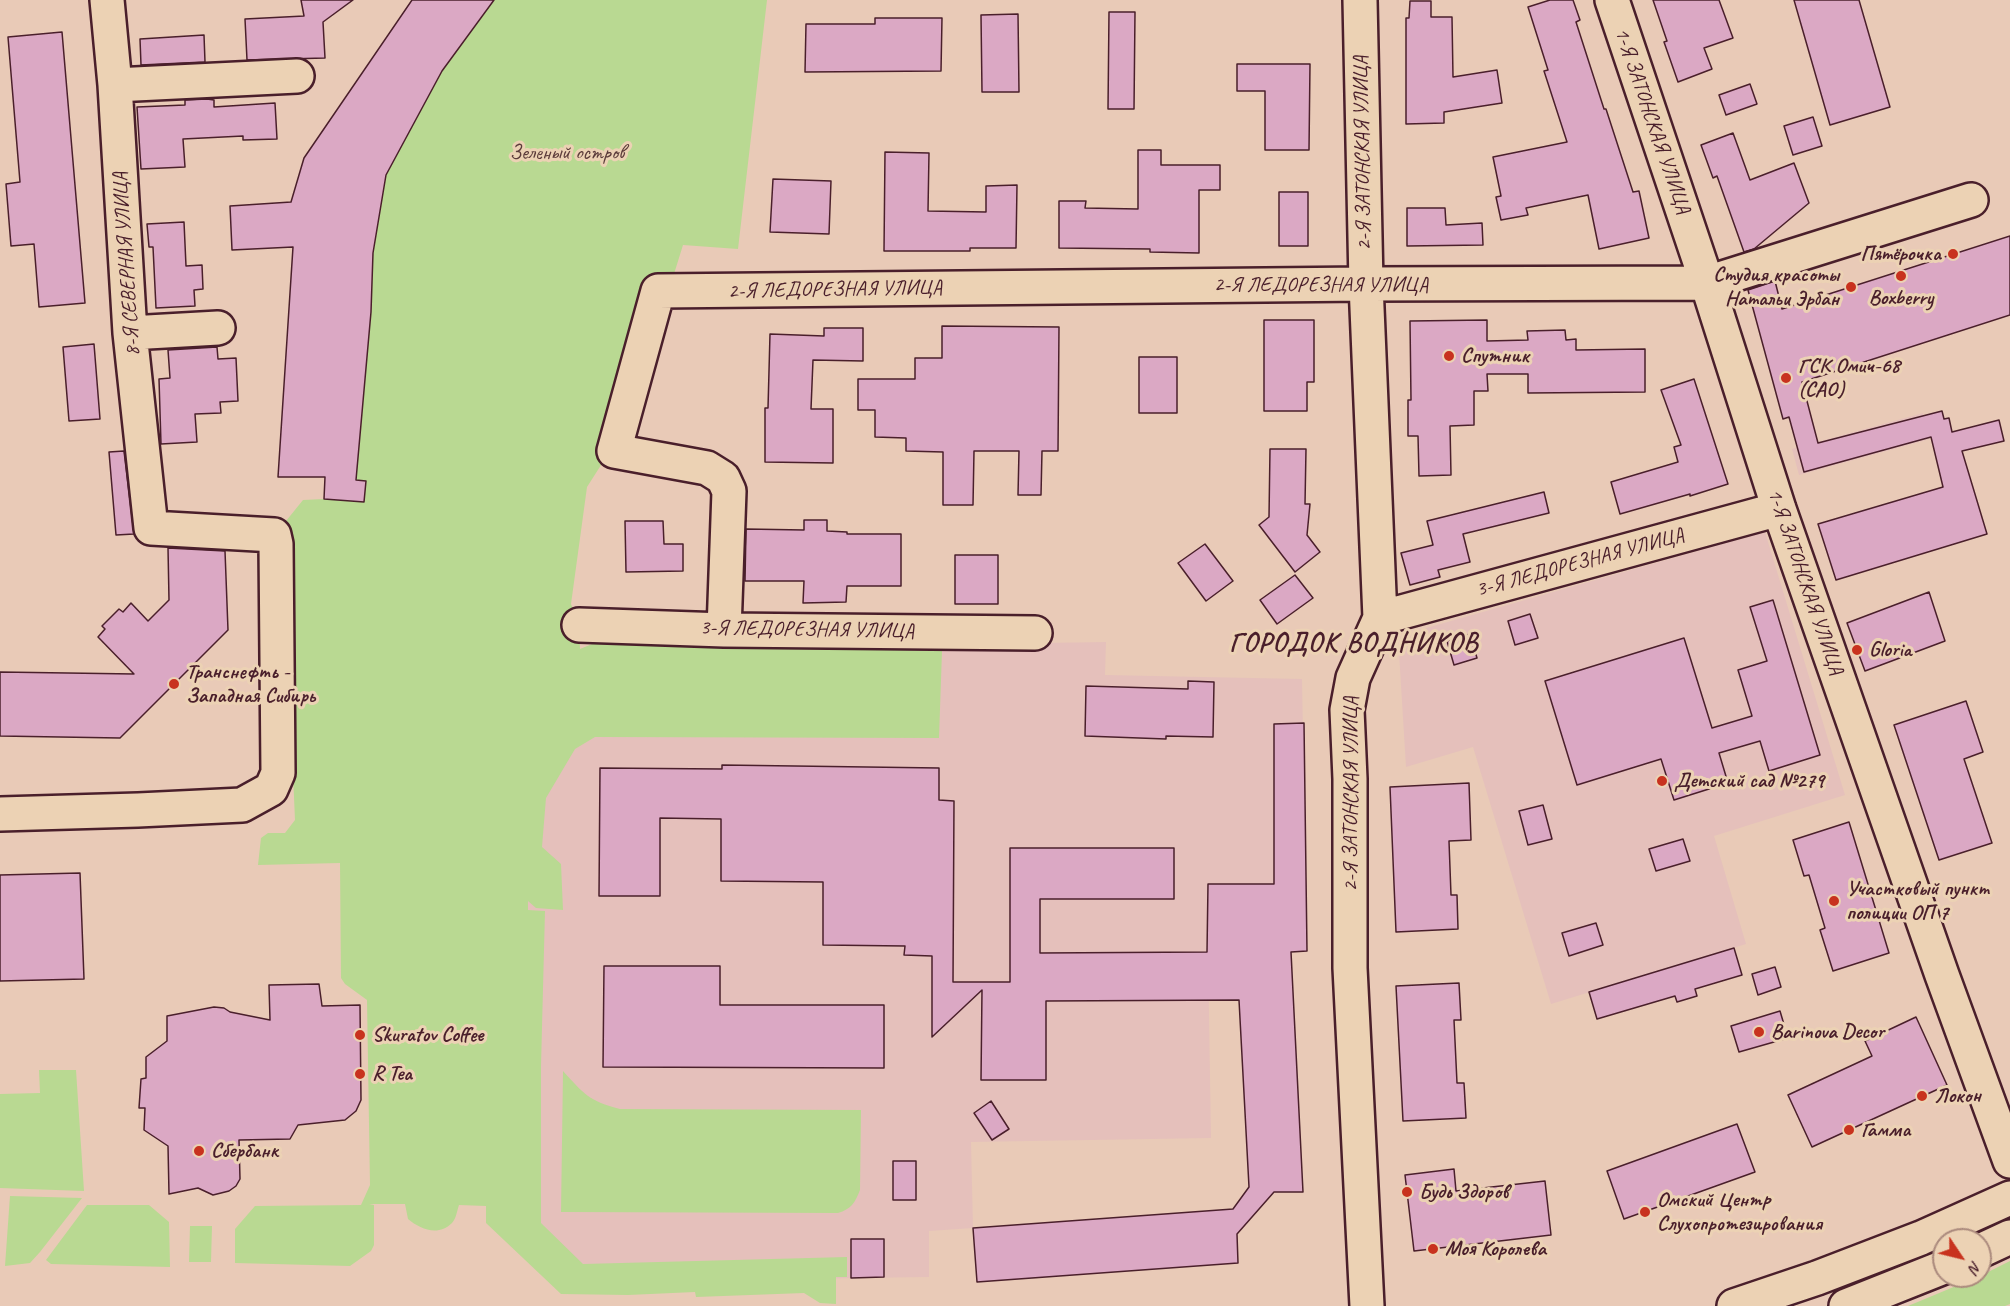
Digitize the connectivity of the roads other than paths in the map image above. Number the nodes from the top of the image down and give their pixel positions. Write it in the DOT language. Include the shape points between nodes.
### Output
graph roads {
  1 [pos="107,0"];
  2 [pos="1360,0"];
  3 [pos="1612,0"];
  4 [pos="297,76"];
  5 [pos="116,85"];
  6 [pos="1971,200"];
  7 [pos="1707,283"];
  8 [pos="1366,284"];
  9 [pos="218,328"];
  10 [pos="130,333"];
  11 [pos="1779,509"];
  12 [pos="1380,618"];
  13 [pos="579,625"];
  14 [pos="724,630"];
  15 [pos="1035,633"];
  16 [pos="0,814"];
  17 [pos="2010,1161"];
  18 [pos="2010,1198"];
  19 [pos="2010,1237"];
  20 [pos="1992,1245"];
  21 [pos="1932,1272"];
  22 [pos="1367,1306"];
  23 [pos="1734,1306"];
  24 [pos="1845,1306"];
  1 -- 5 [label="street, 8-Я СЕВЕРНАЯ УЛИЦА"];
  2 -- 8 [label="street, 2-Я ЗАТОНСКАЯ УЛИЦА"];
  3 -- 7 [label="street, 1-Я ЗАТОНСКАЯ УЛИЦА"];
  4 -- 5 [label="street"];
  5 -- 10 [label="street, 8-Я СЕВЕРНАЯ УЛИЦА"];
  6 -- 7 [label="street, 2-Я ЛЕДОРЕЗНАЯ УЛИЦА"];
  7 -- 8 [label="street, 2-Я ЛЕДОРЕЗНАЯ УЛИЦА"];
  7 -- 11 [label="street, 1-Я ЗАТОНСКАЯ УЛИЦА"];
  8 -- 12 [label="street, 2-Я ЗАТОНСКАЯ УЛИЦА"];
  8 -- 14 [label="street, 2-Я ЛЕДОРЕЗНАЯ УЛИЦА" via="658,291 614,451 707,468 723,478 729,491"];
  9 -- 10 [label="street"];
  10 -- 16 [label="street, 8-Я СЕВЕРНАЯ УЛИЦА" via="151,528 274,535 278,773 271,789 242,805"];
  11 -- 12 [label="street, 3-Я ЛЕДОРЕЗНАЯ УЛИЦА"];
  11 -- 17 [label="street, 1-Я ЗАТОНСКАЯ УЛИЦА"];
  12 -- 22 [label="street, 2-Я ЗАТОНСКАЯ УЛИЦА" via="1353,678 1347,710 1350,968"];
  13 -- 14 [label="street, 3-Я ЛЕДОРЕЗНАЯ УЛИЦА"];
  14 -- 15 [label="street, 3-Я ЛЕДОРЕЗНАЯ УЛИЦА"];
  18 -- 23 [label="street" via="1921,1238"];
  19 -- 20 [label="street"];
  21 -- 24 [label="street"];
}
